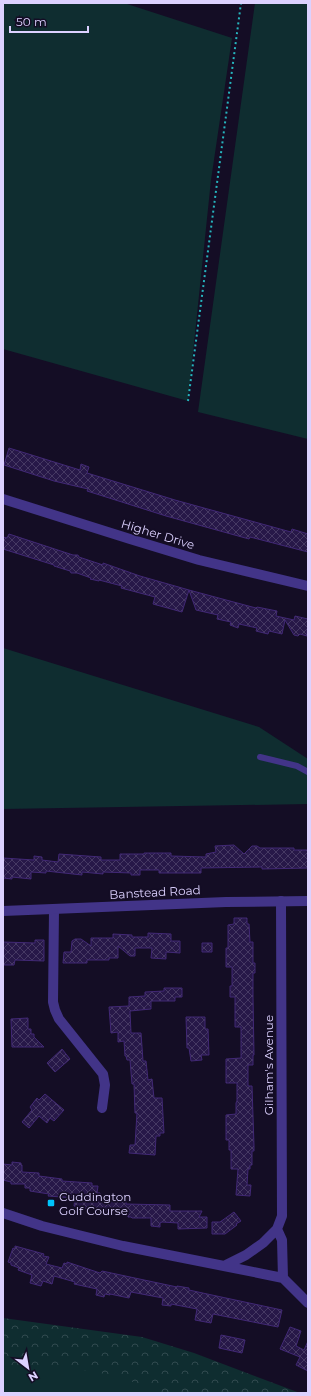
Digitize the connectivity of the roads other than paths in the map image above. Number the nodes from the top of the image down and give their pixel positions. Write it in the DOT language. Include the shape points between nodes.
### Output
graph roads {
  1 [pos="3,499"];
  2 [pos="308,586"];
  3 [pos="260,757"];
  4 [pos="308,772"];
  5 [pos="281,901"];
  6 [pos="308,901"];
  7 [pos="54,910"];
  8 [pos="3,911"];
  9 [pos="102,1108"];
  10 [pos="3,1213"];
  11 [pos="276,1229"];
  12 [pos="224,1266"];
  13 [pos="283,1278"];
  14 [pos="308,1303"];
  1 -- 2 [label="street, Higher Drive" via="199,560"];
  3 -- 4 [label="lane" via="297,766"];
  5 -- 6 [label="street, Banstead Road"];
  5 -- 7 [label="street, Banstead Road" via="204,902"];
  5 -- 11 [label="street, Gilham's Avenue" via="282,1216"];
  7 -- 8 [label="street, Banstead Road"];
  7 -- 9 [label="street" via="53,1002 58,1019 102,1074 106,1085"];
  10 -- 12 [label="street" via="42,1226 116,1244"];
  11 -- 12 [label="street, Gilham's Avenue" via="246,1255"];
  11 -- 13 [label="street" via="282,1240"];
  12 -- 13 [label="street"];
  13 -- 14 [label="street"];
}
